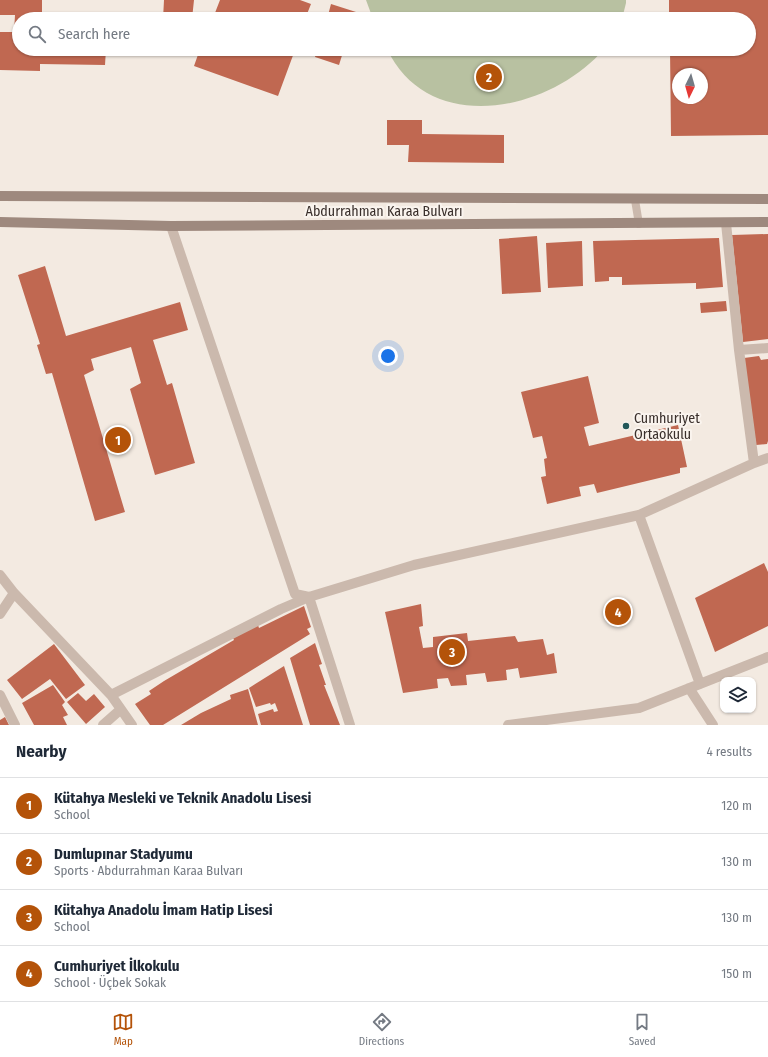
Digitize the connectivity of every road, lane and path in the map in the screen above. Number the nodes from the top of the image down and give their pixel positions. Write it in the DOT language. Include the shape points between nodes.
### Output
graph roads {
  1 [pos="0,196"];
  2 [pos="768,199"];
  3 [pos="635,200"];
  4 [pos="0,222"];
  5 [pos="768,222"];
  6 [pos="726,223"];
  7 [pos="639,224"];
  8 [pos="171,226"];
  9 [pos="768,348"];
  10 [pos="739,350"];
  11 [pos="768,458"];
  12 [pos="754,462"];
  13 [pos="639,515"];
  14 [pos="0,575"];
  15 [pos="14,593"];
  16 [pos="309,597"];
  17 [pos="0,614"];
  18 [pos="768,657"];
  19 [pos="700,684"];
  20 [pos="689,688"];
  21 [pos="0,695"];
  22 [pos="111,695"];
  23 [pos="120,710"];
  24 [pos="550,722"];
  25 [pos="14,725"];
  26 [pos="103,725"];
  27 [pos="132,725"];
  28 [pos="350,725"];
  29 [pos="508,725"];
  30 [pos="713,725"];
  1 -- 3 [label="main road, Abdurrahman Karaa Bulvarı"];
  2 -- 3 [label="main road, Abdurrahman Karaa Bulvarı"];
  3 -- 7 [label="lane"];
  4 -- 8 [label="main road, Abdurrahman Karaa Bulvarı"];
  5 -- 6 [label="main road, Abdurrahman Karaa Bulvarı"];
  6 -- 7 [label="main road, Abdurrahman Karaa Bulvarı"];
  6 -- 10 [label="street"];
  7 -- 8 [label="main road, Abdurrahman Karaa Bulvarı"];
  8 -- 16 [label="street" via="294,594"];
  9 -- 10 [label="street"];
  10 -- 12 [label="street"];
  11 -- 12 [label="street"];
  12 -- 13 [label="street"];
  13 -- 16 [label="street" via="414,565"];
  13 -- 19 [label="street"];
  14 -- 15 [label="street"];
  15 -- 17 [label="street"];
  15 -- 22 [label="street"];
  16 -- 22 [label="street"];
  16 -- 28 [label="street"];
  18 -- 19 [label="street"];
  19 -- 20 [label="street"];
  20 -- 24 [label="street" via="639,708"];
  20 -- 30 [label="street"];
  21 -- 25 [label="street"];
  22 -- 23 [label="street"];
  23 -- 26 [label="street"];
  23 -- 27 [label="street"];
  24 -- 29 [label="street"];
}
